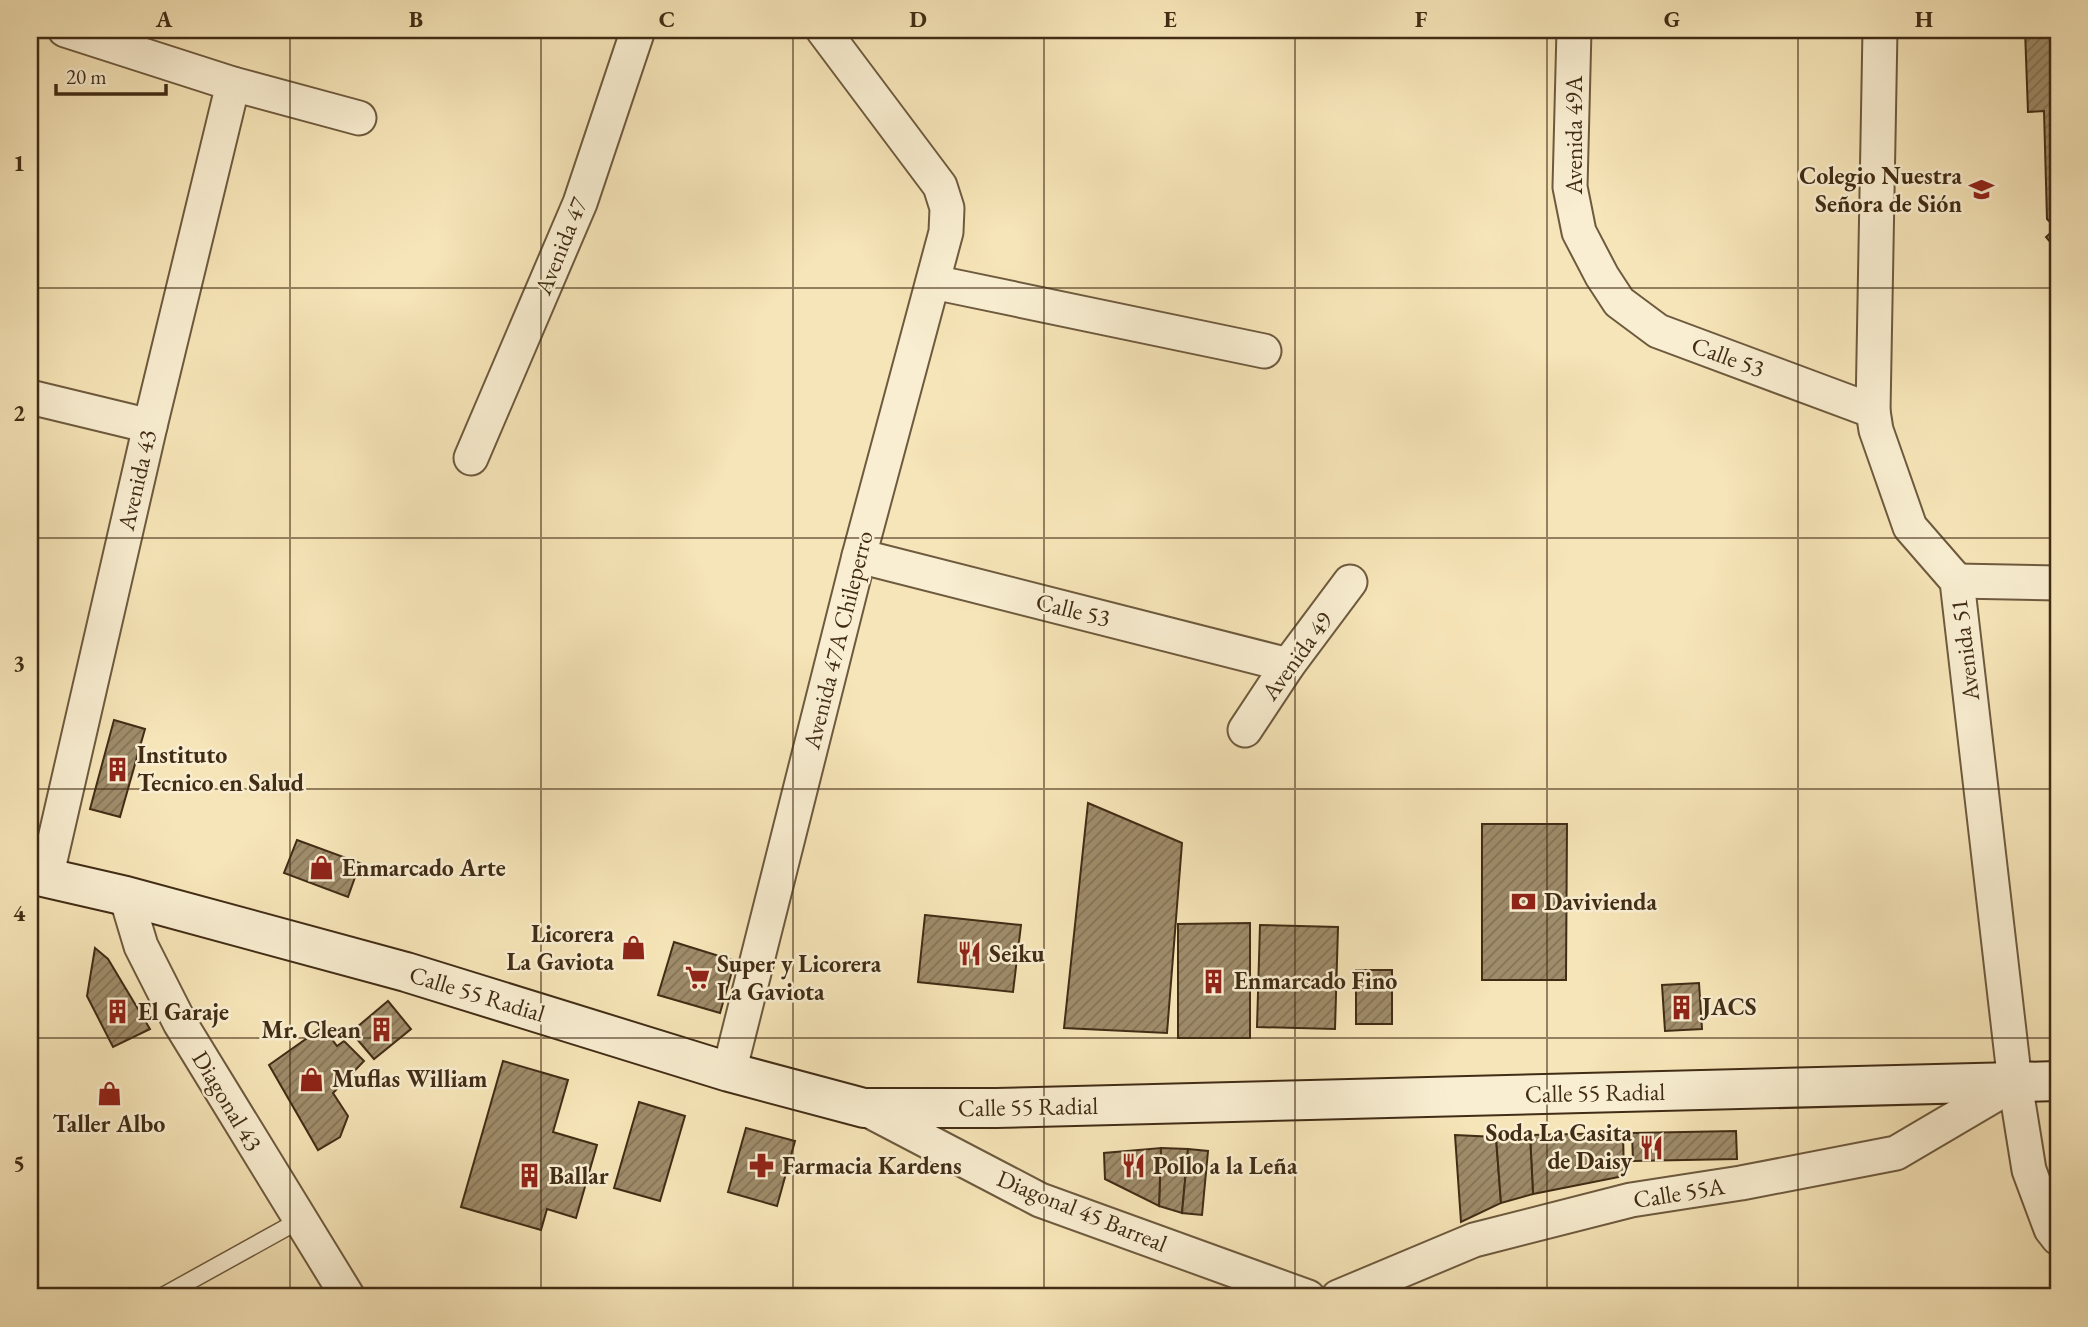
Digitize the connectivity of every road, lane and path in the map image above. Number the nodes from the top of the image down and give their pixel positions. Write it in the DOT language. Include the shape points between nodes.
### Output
graph roads {
  1 [pos="65,30"];
  2 [pos="638,30"];
  3 [pos="823,30"];
  4 [pos="1574,30"];
  5 [pos="1881,30"];
  6 [pos="233,84"];
  7 [pos="359,118"];
  8 [pos="1602,276"];
  9 [pos="933,282"];
  10 [pos="1264,351"];
  11 [pos="30,397"];
  12 [pos="1873,411"];
  13 [pos="150,426"];
  14 [pos="471,458"];
  15 [pos="859,556"];
  16 [pos="1957,581"];
  17 [pos="1350,582"];
  18 [pos="2058,583"];
  19 [pos="1289,665"];
  20 [pos="1245,730"];
  21 [pos="38,876"];
  22 [pos="126,896"];
  23 [pos="729,1072"];
  24 [pos="2058,1081"];
  25 [pos="2015,1083"];
  26 [pos="864,1108"];
  27 [pos="300,1220"];
  28 [pos="2058,1238"];
  29 [pos="161,1297"];
  30 [pos="348,1297"];
  31 [pos="1308,1297"];
  32 [pos="1338,1297"];
  1 -- 6 [label="street"];
  2 -- 14 [label="street, Avenida 47" via="580,203"];
  3 -- 9 [label="street, Avenida 47A Chileperro" via="940,186 947,208 946,232"];
  4 -- 8 [label="street, Avenida 49A" via="1570,187 1579,232"];
  5 -- 12 [label="street, Avenida 51"];
  6 -- 7 [label="street"];
  6 -- 13 [label="street, Avenida 43"];
  8 -- 12 [label="street, Calle 53" via="1619,302 1658,331"];
  9 -- 10 [label="street"];
  9 -- 15 [label="street, Avenida 47A Chileperro"];
  11 -- 13 [label="street"];
  12 -- 16 [label="street, Avenida 51" via="1910,527"];
  13 -- 21 [label="street, Avenida 43"];
  15 -- 19 [label="street, Calle 53"];
  15 -- 23 [label="street, Avenida 47A Chileperro"];
  16 -- 18 [label="street"];
  16 -- 25 [label="street, Avenida 51"];
  17 -- 19 [label="street, Avenida 49"];
  19 -- 20 [label="street, Avenida 49"];
  21 -- 22 [label="main road, Calle 55 Radial"];
  22 -- 23 [label="main road, Calle 55 Radial" via="406,972"];
  22 -- 27 [label="street, Diagonal 43" via="141,946 180,1023"];
  23 -- 26 [label="main road, Calle 55 Radial"];
  24 -- 25 [label="main road, Calle 55 Radial"];
  25 -- 26 [label="main road, Calle 55 Radial"];
  25 -- 28 [label="street, Avenida 51" via="2029,1170 2050,1229"];
  25 -- 32 [label="street, Calle 55A" via="1896,1153 1631,1200 1474,1240"];
  26 -- 31 [label="street, Diagonal 45 Barreal" via="1040,1200"];
  27 -- 29 [label="lane"];
  27 -- 30 [label="street, Diagonal 43"];
}
